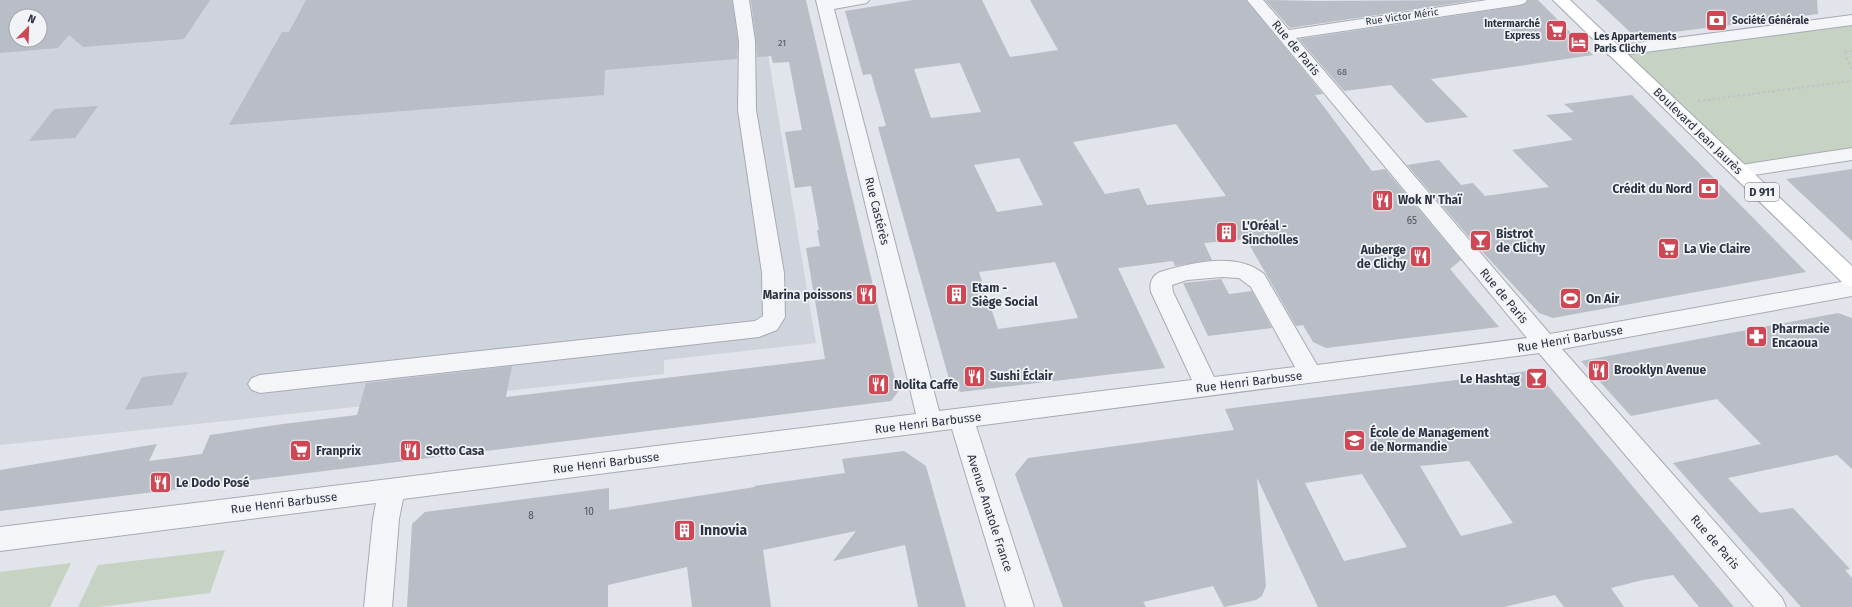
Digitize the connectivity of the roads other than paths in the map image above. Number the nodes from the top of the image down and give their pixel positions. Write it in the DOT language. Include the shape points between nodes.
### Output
graph roads {
  1 [pos="741,0"];
  2 [pos="862,0"];
  3 [pos="1255,0"];
  4 [pos="1519,0"];
  5 [pos="1561,0"];
  6 [pos="824,3"];
  7 [pos="1852,20"];
  8 [pos="1285,35"];
  9 [pos="1614,51"];
  10 [pos="1852,154"];
  11 [pos="1741,171"];
  12 [pos="1852,279"];
  13 [pos="1852,288"];
  14 [pos="1544,343"];
  15 [pos="1310,374"];
  16 [pos="260,384"];
  17 [pos="1207,387"];
  18 [pos="961,419"];
  19 [pos="930,422"];
  20 [pos="392,489"];
  21 [pos="0,538"];
  22 [pos="378,607"];
  23 [pos="1020,607"];
  24 [pos="1772,607"];
  1 -- 16 [label="street" via="747,41 747,110 773,273 774,316 769,324 760,329"];
  2 -- 6 [label="street"];
  3 -- 8 [label="street, Rue de Paris"];
  4 -- 8 [label="street, Rue Victor Méric"];
  5 -- 9 [label="main road, Boulevard Jean Jaurès / D 911"];
  6 -- 19 [label="street, Rue Castérès"];
  7 -- 9 [label="street"];
  8 -- 14 [label="street, Rue de Paris"];
  9 -- 11 [label="main road, Boulevard Jean Jaurès / D 911"];
  10 -- 11 [label="street"];
  11 -- 12 [label="main road, Boulevard Jean Jaurès / D 911"];
  13 -- 14 [label="street, Rue Henri Barbusse"];
  14 -- 15 [label="street, Rue Henri Barbusse"];
  14 -- 24 [label="street, Rue de Paris"];
  15 -- 17 [label="street, Rue Henri Barbusse"];
  15 -- 17 [label="street" via="1259,282 1253,276 1227,268 1173,275 1163,281 1162,292"];
  17 -- 18 [label="street, Rue Henri Barbusse"];
  18 -- 19 [label="street, Rue Henri Barbusse"];
  18 -- 23 [label="street, Avenue Anatole France"];
  19 -- 20 [label="street, Rue Henri Barbusse"];
  20 -- 21 [label="street, Rue Henri Barbusse"];
  20 -- 22 [label="street" via="386,519"];
}
